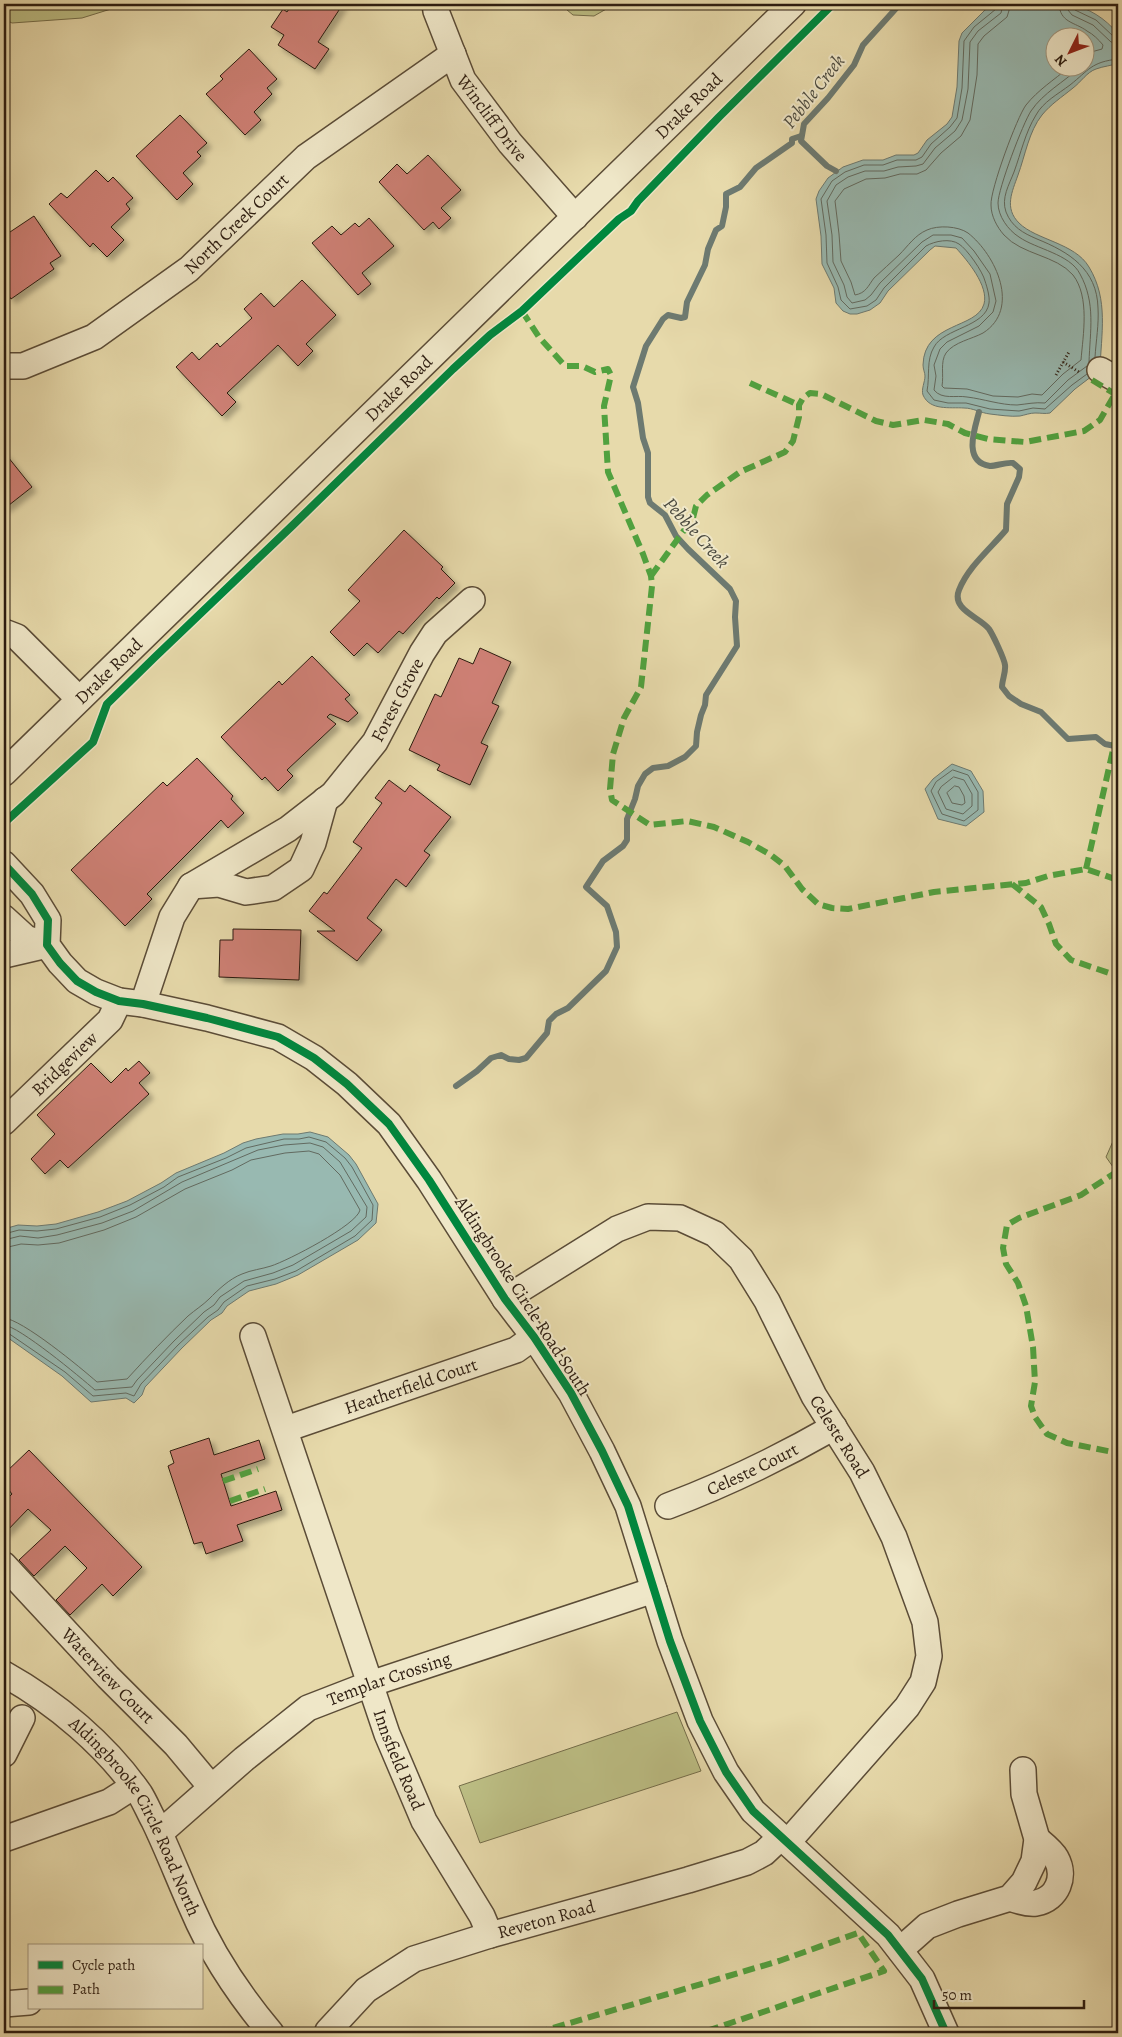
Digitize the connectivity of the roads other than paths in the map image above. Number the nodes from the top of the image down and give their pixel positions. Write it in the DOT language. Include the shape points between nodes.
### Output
graph roads {
  1 [pos="436,4"];
  2 [pos="793,4"];
  3 [pos="453,54"];
  4 [pos="575,217"];
  5 [pos="4,367"];
  6 [pos="472,600"];
  7 [pos="4,632"];
  8 [pos="79,699"];
  9 [pos="4,773"];
  10 [pos="325,800"];
  11 [pos="4,864"];
  12 [pos="191,886"];
  13 [pos="4,918"];
  14 [pos="47,945"];
  15 [pos="4,955"];
  16 [pos="131,1002"];
  17 [pos="4,1122"];
  18 [pos="505,1299"];
  19 [pos="253,1336"];
  20 [pos="534,1337"];
  21 [pos="834,1427"];
  22 [pos="286,1429"];
  23 [pos="668,1506"];
  24 [pos="4,1565"];
  25 [pos="654,1590"];
  26 [pos="4,1674"];
  27 [pos="370,1684"];
  28 [pos="22,1718"];
  29 [pos="4,1754"];
  30 [pos="1023,1770"];
  31 [pos="134,1786"];
  32 [pos="211,1787"];
  33 [pos="160,1833"];
  34 [pos="4,1839"];
  35 [pos="1037,1839"];
  36 [pos="784,1840"];
  37 [pos="1010,1898"];
  38 [pos="490,1935"];
  39 [pos="900,1950"];
  40 [pos="210,1965"];
  41 [pos="28,2002"];
  42 [pos="4,2004"];
  43 [pos="328,2031"];
  44 [pos="271,2033"];
  45 [pos="946,2033"];
  1 -- 3 [label="street, Wincliff Drive"];
  2 -- 4 [label="street, Drake Road"];
  3 -- 4 [label="street, Wincliff Drive" via="464,80 510,143"];
  3 -- 5 [label="street, North Creek Court" via="306,157 190,269 94,337 23,366"];
  4 -- 8 [label="street, Drake Road"];
  6 -- 10 [label="street, Forest Grove" via="435,633 375,742"];
  7 -- 8 [label="street" via="17,637"];
  8 -- 9 [label="street, Drake Road"];
  10 -- 12 [label="street, Forest Grove" via="288,829"];
  10 -- 12 [label="street, Forest Grove" via="313,843 301,869 273,888 246,892 219,884"];
  11 -- 14 [label="street" via="32,894 48,920"];
  12 -- 16 [label="street, Forest Grove" via="172,917"];
  13 -- 14 [label="street" via="26,938"];
  14 -- 15 [label="street"];
  14 -- 16 [label="street, Aldingbrooke Circle Road South" via="77,981 96,992"];
  16 -- 17 [label="street, Bridgeview"];
  16 -- 18 [label="street, Aldingbrooke Circle Road South" via="278,1037 314,1058 347,1084 389,1124"];
  18 -- 20 [label="street, Aldingbrooke Circle Road South"];
  18 -- 21 [label="street, Celeste Road" via="617,1229 648,1217 680,1218 715,1234 741,1259"];
  19 -- 22 [label="street, Innsfield Road"];
  20 -- 22 [label="street, Heatherfield Court" via="516,1350"];
  20 -- 25 [label="street, Aldingbrooke Circle Road South" via="571,1393 602,1451 628,1506"];
  21 -- 23 [label="street, Celeste Court" via="773,1461"];
  21 -- 36 [label="street, Celeste Road" via="862,1472 894,1537 925,1622 929,1656 923,1682 907,1706"];
  22 -- 27 [label="street, Innsfield Road"];
  24 -- 32 [label="street, Waterview Court" via="176,1745"];
  25 -- 27 [label="street, Templar Crossing"];
  25 -- 36 [label="street, Aldingbrooke Circle Road South" via="700,1721 726,1772 753,1811"];
  26 -- 31 [label="street, Aldingbrooke Circle Road North" via="23,1684 74,1723 104,1750"];
  27 -- 32 [label="street, Templar Crossing" via="308,1708"];
  27 -- 38 [label="street, Innsfield Road" via="387,1734 424,1820 482,1916"];
  28 -- 29 [label="street"];
  30 -- 35 [label="street" via="1024,1794"];
  31 -- 33 [label="street, Aldingbrooke Circle Road North"];
  31 -- 34 [label="street" via="109,1802"];
  32 -- 33 [label="street, Templar Crossing"];
  33 -- 40 [label="street, Aldingbrooke Circle Road North" via="208,1943"];
  35 -- 37 [label="street" via="1034,1861 1024,1882"];
  35 -- 37 [label="street" via="1056,1857 1060,1885 1052,1896 1037,1903"];
  36 -- 38 [label="street, Reveton Road" via="747,1862"];
  36 -- 39 [label="street, Aldingbrooke Circle Road South" via="882,1929"];
  37 -- 39 [label="street" via="927,1926"];
  38 -- 43 [label="street, Reveton Road" via="414,1959 366,1990"];
  39 -- 45 [label="street, Aldingbrooke Circle Road South" via="922,1980"];
  40 -- 44 [label="street, Aldingbrooke Circle Road North"];
  41 -- 42 [label="street"];
}
